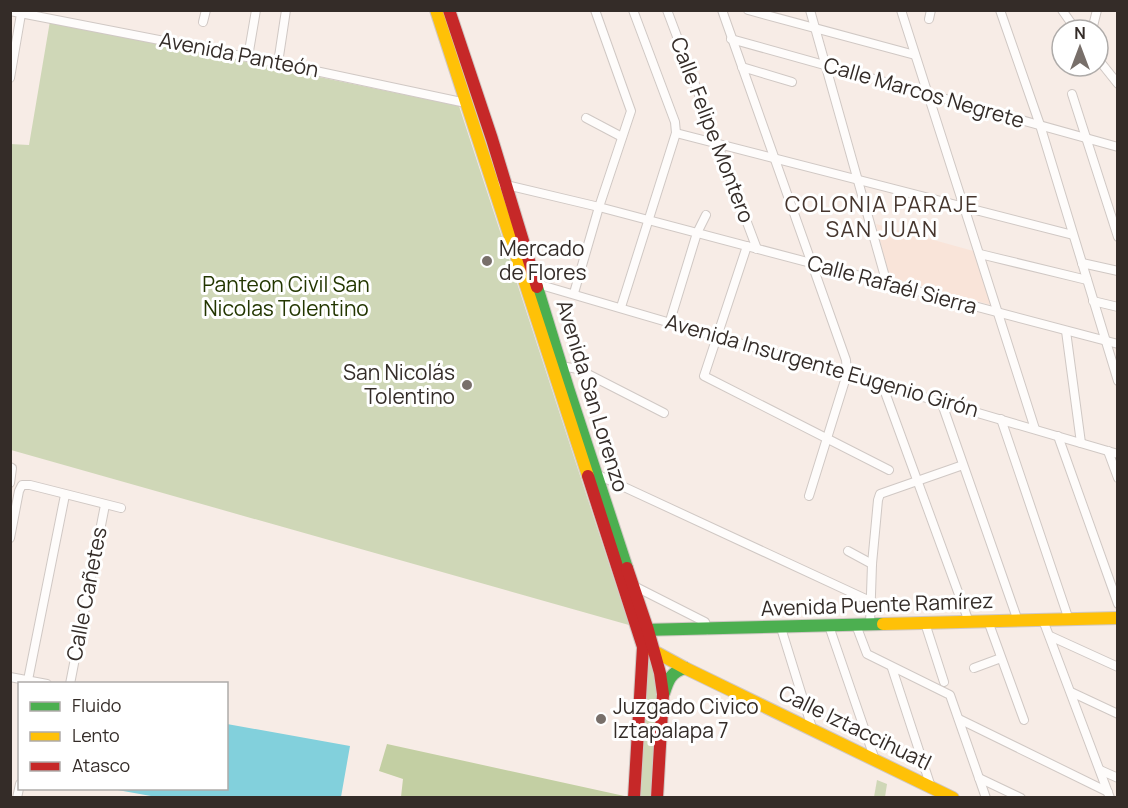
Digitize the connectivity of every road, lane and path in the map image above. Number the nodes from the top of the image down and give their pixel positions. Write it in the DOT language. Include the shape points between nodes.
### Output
graph roads {
  1 [pos="206,10"];
  2 [pos="256,10"];
  3 [pos="286,10"];
  4 [pos="436,10"];
  5 [pos="449,10"];
  6 [pos="595,10"];
  7 [pos="633,10"];
  8 [pos="667,10"];
  9 [pos="722,10"];
  10 [pos="748,10"];
  11 [pos="810,10"];
  12 [pos="901,10"];
  13 [pos="1000,10"];
  14 [pos="10,11"];
  15 [pos="31,12"];
  16 [pos="21,14"];
  17 [pos="203,22"];
  18 [pos="816,29"];
  19 [pos="731,39"];
  20 [pos="915,55"];
  21 [pos="248,57"];
  22 [pos="278,63"];
  23 [pos="826,65"];
  24 [pos="741,67"];
  25 [pos="10,78"];
  26 [pos="792,82"];
  27 [pos="929,94"];
  28 [pos="1072,94"];
  29 [pos="466,103"];
  30 [pos="586,118"];
  31 [pos="1040,125"];
  32 [pos="676,133"];
  33 [pos="622,137"];
  34 [pos="1086,139"];
  35 [pos="716,143"];
  36 [pos="1118,147"];
  37 [pos="774,159"];
  38 [pos="860,181"];
  39 [pos="498,184"];
  40 [pos="963,206"];
  41 [pos="599,207"];
  42 [pos="706,215"];
  43 [pos="648,220"];
  44 [pos="697,233"];
  45 [pos="1074,235"];
  46 [pos="1118,237"];
  47 [pos="747,246"];
  48 [pos="757,249"];
  49 [pos="980,254"];
  50 [pos="1082,262"];
  51 [pos="811,263"];
  52 [pos="1118,272"];
  53 [pos="1088,280"];
  54 [pos="531,284"];
  55 [pos="887,284"];
  56 [pos="573,293"];
  57 [pos="1094,301"];
  58 [pos="621,307"];
  59 [pos="1118,307"];
  60 [pos="998,312"];
  61 [pos="670,321"];
  62 [pos="1066,331"];
  63 [pos="717,336"];
  64 [pos="1106,342"];
  65 [pos="1118,344"];
  66 [pos="561,366"];
  67 [pos="847,374"];
  68 [pos="1118,381"];
  69 [pos="882,384"];
  70 [pos="941,401"];
  71 [pos="664,413"];
  72 [pos="1000,419"];
  73 [pos="1035,429"];
  74 [pos="1058,436"];
  75 [pos="826,439"];
  76 [pos="1081,443"];
  77 [pos="1108,451"];
  78 [pos="1118,454"];
  79 [pos="963,465"];
  80 [pos="10,467"];
  81 [pos="888,470"];
  82 [pos="592,476"];
  83 [pos="1118,478"];
  84 [pos="916,482"];
  85 [pos="10,483"];
  86 [pos="65,495"];
  87 [pos="809,496"];
  88 [pos="105,505"];
  89 [pos="121,508"];
  90 [pos="10,538"];
  91 [pos="848,550"];
  92 [pos="872,564"];
  93 [pos="628,586"];
  94 [pos="870,601"];
  95 [pos="1118,604"];
  96 [pos="1118,618"];
  97 [pos="1043,620"];
  98 [pos="1069,620"];
  99 [pos="988,621"];
  100 [pos="1018,621"];
  101 [pos="969,622"];
  102 [pos="925,623"];
  103 [pos="870,624"];
  104 [pos="856,625"];
  105 [pos="829,626"];
  106 [pos="781,628"];
  107 [pos="643,630"];
  108 [pos="708,630"];
  109 [pos="1050,636"];
  110 [pos="648,648"];
  111 [pos="1001,658"];
  112 [pos="1118,667"];
  113 [pos="685,668"];
  114 [pos="892,668"];
  115 [pos="974,668"];
  116 [pos="10,677"];
  117 [pos="28,680"];
  118 [pos="37,682"];
  119 [pos="69,682"];
  120 [pos="944,682"];
  121 [pos="1071,692"];
  122 [pos="663,694"];
  123 [pos="1118,714"];
  124 [pos="959,719"];
  125 [pos="1024,720"];
  126 [pos="812,728"];
  127 [pos="875,760"];
  128 [pos="1100,770"];
  129 [pos="979,778"];
  130 [pos="1118,778"];
  131 [pos="931,787"];
  132 [pos="1109,795"];
  133 [pos="634,798"];
  134 [pos="657,798"];
  135 [pos="952,798"];
  136 [pos="986,798"];
  137 [pos="1021,798"];
  1 -- 17 [label="street"];
  2 -- 21 [label="street"];
  3 -- 22 [label="street"];
  4 -- 29 [label="main road, Avenida San Lorenzo"];
  5 -- 39 [label="main road, Avenida San Lorenzo" via="492,139"];
  6 -- 33 [label="street" via="631,111"];
  7 -- 32 [label="street"];
  8 -- 35 [label="street, Calle Felipe Montero"];
  9 -- 19 [label="street"];
  10 -- 18 [label="street"];
  11 -- 18 [label="street"];
  12 -- 20 [label="street"];
  13 -- 31 [label="street"];
  14 -- 16 [label="street, Avenida Panteón"];
  15 -- 16 [label="street, Avenida Panteón"];
  15 -- 21 [label="street, Avenida Panteón"];
  16 -- 25 [label="street"];
  18 -- 20 [label="street"];
  18 -- 23 [label="street"];
  19 -- 23 [label="street, Calle Marcos Negrete"];
  19 -- 24 [label="street"];
  20 -- 27 [label="street"];
  21 -- 22 [label="street, Avenida Panteón"];
  22 -- 29 [label="street, Avenida Panteón"];
  23 -- 27 [label="street, Calle Marcos Negrete"];
  23 -- 38 [label="street"];
  24 -- 26 [label="street"];
  24 -- 37 [label="street"];
  27 -- 31 [label="street, Calle Marcos Negrete"];
  27 -- 40 [label="street"];
  28 -- 34 [label="street"];
  29 -- 39 [label="main road, Avenida San Lorenzo"];
  30 -- 33 [label="street"];
  31 -- 34 [label="street, Calle Marcos Negrete"];
  31 -- 45 [label="street"];
  32 -- 35 [label="street"];
  32 -- 43 [label="street"];
  33 -- 41 [label="street"];
  34 -- 36 [label="street, Calle Marcos Negrete"];
  34 -- 46 [label="street"];
  35 -- 37 [label="street"];
  35 -- 48 [label="street, Calle Felipe Montero"];
  37 -- 38 [label="street"];
  37 -- 51 [label="street"];
  38 -- 40 [label="street"];
  38 -- 55 [label="street"];
  39 -- 41 [label="street, Calle Rafaél Sierra"];
  39 -- 54 [label="main road, Avenida San Lorenzo"];
  40 -- 45 [label="street"];
  40 -- 49 [label="street"];
  41 -- 43 [label="street, Calle Rafaél Sierra"];
  41 -- 56 [label="street"];
  42 -- 44 [label="street"];
  43 -- 44 [label="street, Calle Rafaél Sierra"];
  43 -- 58 [label="street"];
  44 -- 47 [label="street, Calle Rafaél Sierra"];
  44 -- 61 [label="street"];
  45 -- 50 [label="street"];
  47 -- 48 [label="street, Calle Rafaél Sierra"];
  47 -- 63 [label="street, Calle Felipe Montero"];
  48 -- 51 [label="street, Calle Rafaél Sierra"];
  49 -- 53 [label="street"];
  49 -- 60 [label="street"];
  50 -- 52 [label="street"];
  50 -- 53 [label="street"];
  51 -- 55 [label="street, Calle Rafaél Sierra"];
  51 -- 67 [label="street" via="846,360"];
  53 -- 57 [label="street"];
  54 -- 56 [label="street, Avenida Insurgente Eugenio Girón"];
  54 -- 66 [label="main road, Avenida San Lorenzo"];
  54 -- 82 [label="main road, Avenida San Lorenzo"];
  55 -- 60 [label="street, Calle Rafaél Sierra"];
  56 -- 58 [label="street, Avenida Insurgente Eugenio Girón"];
  57 -- 59 [label="street"];
  57 -- 64 [label="street"];
  58 -- 61 [label="street, Avenida Insurgente Eugenio Girón"];
  60 -- 62 [label="street, Calle Rafaél Sierra"];
  60 -- 73 [label="street"];
  61 -- 63 [label="street, Avenida Insurgente Eugenio Girón"];
  62 -- 64 [label="street, Calle Rafaél Sierra"];
  62 -- 76 [label="street"];
  63 -- 67 [label="street, Avenida Insurgente Eugenio Girón"];
  63 -- 75 [label="street, Calle Felipe Montero" via="704,376"];
  64 -- 65 [label="street, Calle Rafaél Sierra"];
  64 -- 68 [label="street"];
  66 -- 71 [label="street" via="578,369"];
  66 -- 82 [label="main road, Avenida San Lorenzo"];
  67 -- 69 [label="street, Avenida Insurgente Eugenio Girón"];
  67 -- 75 [label="street"];
  69 -- 70 [label="street, Avenida Insurgente Eugenio Girón"];
  69 -- 84 [label="street"];
  70 -- 72 [label="street, Avenida Insurgente Eugenio Girón"];
  70 -- 79 [label="street"];
  72 -- 73 [label="street, Avenida Insurgente Eugenio Girón"];
  72 -- 98 [label="street"];
  73 -- 74 [label="street, Avenida Insurgente Eugenio Girón"];
  74 -- 76 [label="street, Avenida Insurgente Eugenio Girón"];
  74 -- 95 [label="street"];
  75 -- 81 [label="street"];
  75 -- 87 [label="street"];
  76 -- 77 [label="street, Avenida Insurgente Eugenio Girón"];
  77 -- 78 [label="street, Avenida Insurgente Eugenio Girón"];
  77 -- 83 [label="street"];
  79 -- 84 [label="street"];
  79 -- 100 [label="street"];
  80 -- 85 [label="street"];
  82 -- 93 [label="main road, Avenida San Lorenzo"];
  82 -- 94 [label="street"];
  84 -- 92 [label="street" via="880,494"];
  84 -- 101 [label="street"];
  86 -- 88 [label="street"];
  86 -- 90 [label="street" via="22,485"];
  86 -- 117 [label="street"];
  88 -- 89 [label="street"];
  88 -- 119 [label="street, Calle Cañetes"];
  91 -- 92 [label="street"];
  92 -- 94 [label="street"];
  93 -- 107 [label="main road, Avenida San Lorenzo"];
  93 -- 108 [label="street" via="705,622"];
  94 -- 103 [label="street"];
  96 -- 98 [label="main road, Avenida Puente Ramírez"];
  97 -- 98 [label="main road, Avenida Puente Ramírez"];
  97 -- 100 [label="main road, Avenida Puente Ramírez"];
  97 -- 109 [label="street"];
  99 -- 100 [label="main road, Avenida Puente Ramírez"];
  99 -- 101 [label="main road, Avenida Puente Ramírez"];
  99 -- 111 [label="street"];
  101 -- 102 [label="main road, Avenida Puente Ramírez"];
  102 -- 103 [label="main road, Avenida Puente Ramírez"];
  102 -- 120 [label="street"];
  103 -- 104 [label="main road, Avenida Puente Ramírez"];
  104 -- 105 [label="main road, Avenida Puente Ramírez"];
  104 -- 114 [label="street" via="867,654"];
  105 -- 106 [label="main road, Avenida Puente Ramírez"];
  105 -- 127 [label="street"];
  106 -- 108 [label="main road, Avenida Puente Ramírez"];
  106 -- 126 [label="street"];
  107 -- 108 [label="main road, Avenida Puente Ramírez"];
  107 -- 110 [label="main road, Avenida San Lorenzo"];
  109 -- 112 [label="street"];
  109 -- 121 [label="street"];
  110 -- 113 [label="main road, Calle Iztaccihuatl"];
  110 -- 122 [label="main road, Avenida San Lorenzo" via="660,673"];
  110 -- 133 [label="main road, Avenida San Lorenzo"];
  111 -- 115 [label="street"];
  111 -- 125 [label="street"];
  113 -- 122 [label="main road" via="670,675"];
  113 -- 126 [label="main road, Calle Iztaccihuatl"];
  114 -- 124 [label="street" via="950,695"];
  114 -- 131 [label="street"];
  116 -- 117 [label="street"];
  117 -- 118 [label="street"];
  121 -- 123 [label="street"];
  121 -- 128 [label="street"];
  122 -- 134 [label="main road, Avenida San Lorenzo"];
  124 -- 129 [label="street"];
  124 -- 132 [label="street"];
  126 -- 127 [label="main road, Calle Iztaccihuatl"];
  127 -- 131 [label="main road, Calle Iztaccihuatl"];
  128 -- 130 [label="street"];
  128 -- 132 [label="street"];
  129 -- 136 [label="street"];
  129 -- 137 [label="street"];
  131 -- 135 [label="main road, Calle Iztaccihuatl"];
}
